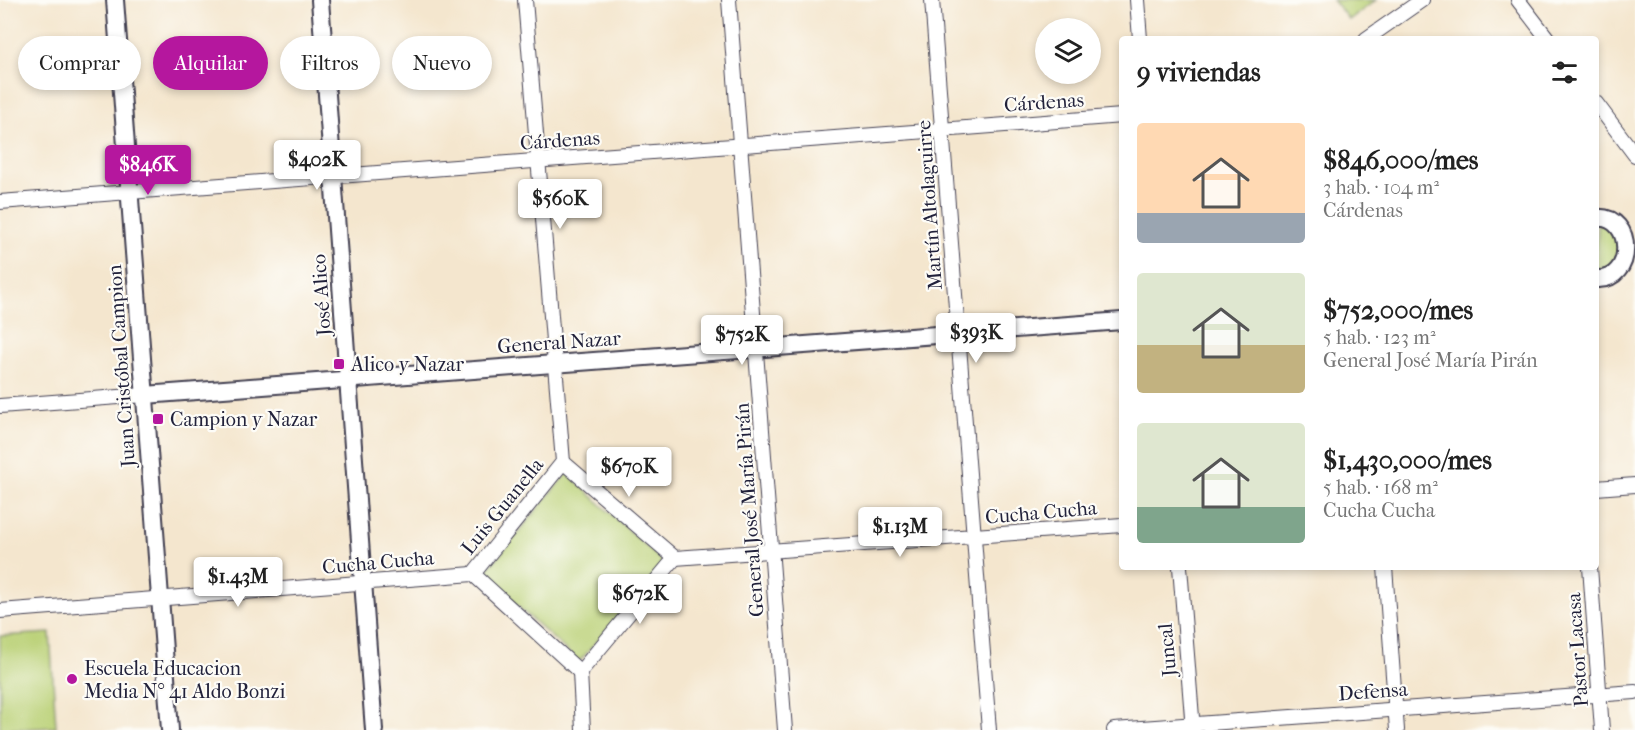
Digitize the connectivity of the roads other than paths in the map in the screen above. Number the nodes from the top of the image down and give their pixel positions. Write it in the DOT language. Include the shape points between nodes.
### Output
graph roads {
  1 [pos="115,0"];
  2 [pos="320,0"];
  3 [pos="525,0"];
  4 [pos="729,0"];
  5 [pos="932,0"];
  6 [pos="1137,0"];
  7 [pos="1422,0"];
  8 [pos="1518,0"];
  9 [pos="1140,36"];
  10 [pos="1370,36"];
  11 [pos="1546,36"];
  12 [pos="1599,107"];
  13 [pos="1119,116"];
  14 [pos="943,129"];
  15 [pos="740,146"];
  16 [pos="1635,155"];
  17 [pos="538,161"];
  18 [pos="333,176"];
  19 [pos="130,192"];
  20 [pos="0,202"];
  21 [pos="1599,218"];
  22 [pos="1630,227"];
  23 [pos="1599,279"];
  24 [pos="1119,321"];
  25 [pos="957,332"];
  26 [pos="757,347"];
  27 [pos="556,363"];
  28 [pos="349,379"];
  29 [pos="145,394"];
  30 [pos="0,406"];
  31 [pos="563,462"];
  32 [pos="1635,485"];
  33 [pos="1599,488"];
  34 [pos="1119,525"];
  35 [pos="973,537"];
  36 [pos="772,552"];
  37 [pos="675,558"];
  38 [pos="1180,570"];
  39 [pos="1385,570"];
  40 [pos="1590,570"];
  41 [pos="472,574"];
  42 [pos="365,582"];
  43 [pos="159,598"];
  44 [pos="0,611"];
  45 [pos="580,672"];
  46 [pos="1635,692"];
  47 [pos="1600,694"];
  48 [pos="1396,709"];
  49 [pos="1193,727"];
  50 [pos="170,730"];
  51 [pos="374,730"];
  52 [pos="583,730"];
  53 [pos="785,730"];
  54 [pos="989,730"];
  55 [pos="1114,730"];
  56 [pos="1397,730"];
  57 [pos="1602,730"];
  1 -- 19 [label="street, Juan Cristóbal Campion"];
  2 -- 18 [label="street, José Alico"];
  3 -- 17 [label="street, Luis Guanella"];
  4 -- 15 [label="street, General José María Pirán"];
  5 -- 14 [label="street, Martín Altolaguirre"];
  6 -- 9 [label="street"];
  7 -- 10 [label="street"];
  8 -- 11 [label="street"];
  12 -- 16 [label="street"];
  13 -- 14 [label="street, Cárdenas"];
  14 -- 15 [label="street, Cárdenas"];
  14 -- 25 [label="street, Martín Altolaguirre"];
  15 -- 17 [label="street, Cárdenas"];
  15 -- 26 [label="street, General José María Pirán"];
  17 -- 18 [label="street, Cárdenas"];
  17 -- 27 [label="street, Luis Guanella"];
  18 -- 19 [label="street, Cárdenas"];
  18 -- 28 [label="street, José Alico"];
  19 -- 20 [label="street, Cárdenas"];
  19 -- 29 [label="street, Juan Cristóbal Campion"];
  21 -- 22 [label="street"];
  22 -- 23 [label="street" via="1626,263 1610,277"];
  24 -- 25 [label="street, General Nazar"];
  25 -- 26 [label="street, General Nazar"];
  25 -- 35 [label="street, Martín Altolaguirre"];
  26 -- 27 [label="street, General Nazar"];
  26 -- 36 [label="street, General José María Pirán"];
  27 -- 28 [label="street, General Nazar"];
  27 -- 31 [label="street, Luis Guanella"];
  28 -- 29 [label="street, General Nazar"];
  28 -- 42 [label="street, José Alico"];
  29 -- 30 [label="street, General Nazar"];
  29 -- 43 [label="street, Juan Cristóbal Campion"];
  31 -- 37 [label="street, Luis Guanella"];
  31 -- 41 [label="street, Luis Guanella"];
  32 -- 33 [label="street"];
  34 -- 35 [label="street, Cucha Cucha"];
  35 -- 36 [label="street, Cucha Cucha"];
  35 -- 54 [label="street, Martín Altolaguirre"];
  36 -- 37 [label="street, Cucha Cucha"];
  36 -- 53 [label="street, General José María Pirán"];
  37 -- 45 [label="street"];
  38 -- 49 [label="street, Juncal"];
  39 -- 48 [label="street"];
  40 -- 47 [label="street, Pastor Lacasa"];
  41 -- 42 [label="street, Cucha Cucha"];
  41 -- 45 [label="street, Luis Guanella"];
  42 -- 43 [label="street, Cucha Cucha"];
  42 -- 51 [label="street, José Alico"];
  43 -- 44 [label="street, Cucha Cucha"];
  43 -- 50 [label="street, Juan Cristóbal Campion"];
  45 -- 52 [label="street"];
  46 -- 47 [label="street, Defensa"];
  47 -- 48 [label="street, Defensa"];
  47 -- 57 [label="street, Pastor Lacasa"];
  48 -- 49 [label="street, Defensa"];
  48 -- 56 [label="street"];
  49 -- 55 [label="street, Defensa"];
}
